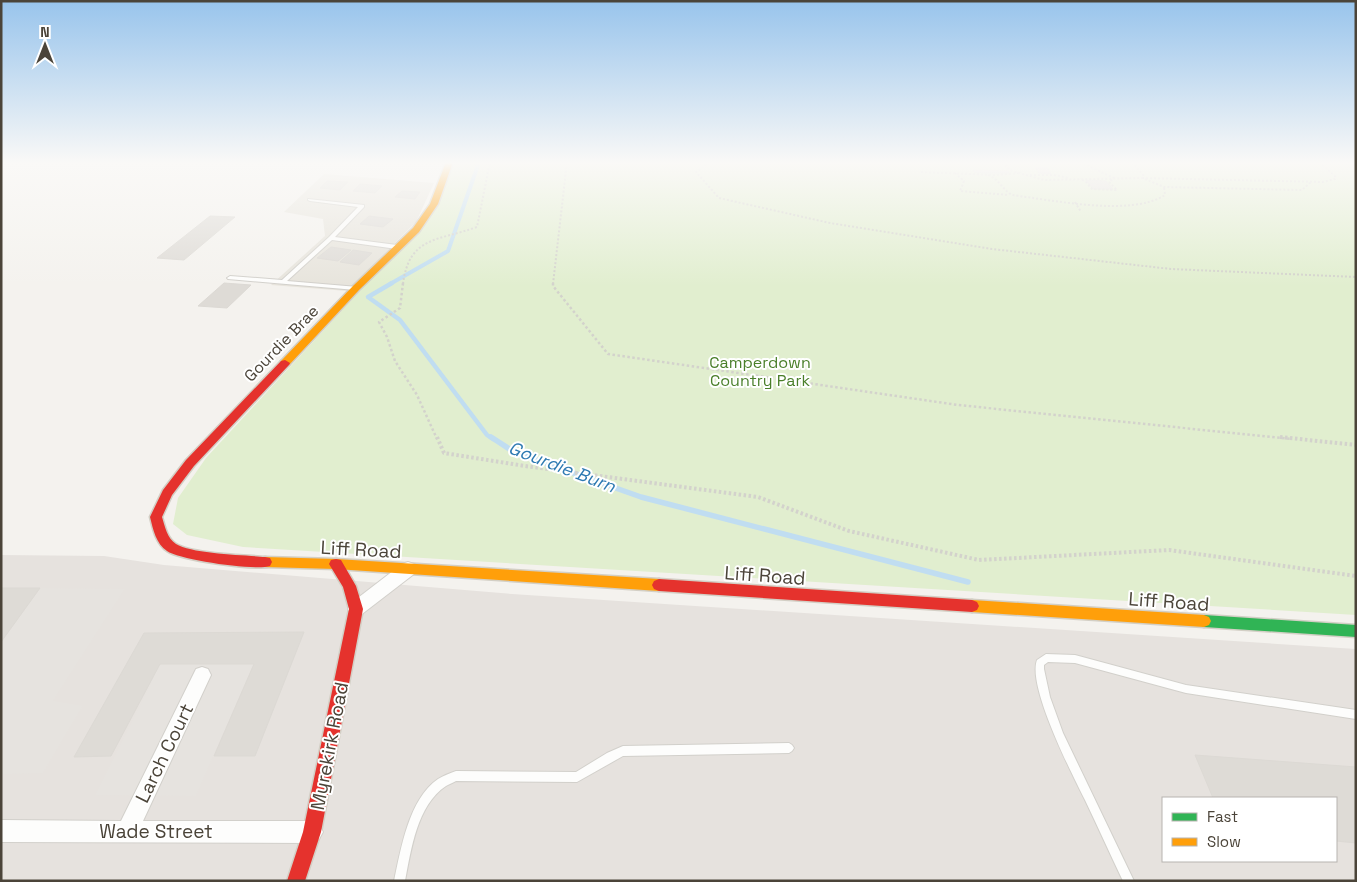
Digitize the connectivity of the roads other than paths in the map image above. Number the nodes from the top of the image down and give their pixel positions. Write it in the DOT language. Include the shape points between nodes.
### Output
graph roads {
  1 [pos="337,203"];
  2 [pos="434,203"];
  3 [pos="331,238"];
  4 [pos="397,248"];
  5 [pos="230,278"];
  6 [pos="283,282"];
  7 [pos="356,288"];
  8 [pos="173,549"];
  9 [pos="336,564"];
  10 [pos="408,569"];
  11 [pos="356,609"];
  12 [pos="1356,631"];
  13 [pos="202,676"];
  14 [pos="1356,715"];
  15 [pos="789,748"];
  16 [pos="1,831"];
  17 [pos="127,831"];
  18 [pos="312,832"];
  19 [pos="296,881"];
  20 [pos="399,881"];
  21 [pos="1129,881"];
  1 -- 3 [label="lane" via="362,206"];
  2 -- 4 [label="street, Gourdie Brae" via="416,230"];
  3 -- 4 [label="lane"];
  3 -- 6 [label="lane"];
  4 -- 7 [label="street, Gourdie Brae"];
  5 -- 6 [label="lane"];
  6 -- 7 [label="lane"];
  7 -- 8 [label="street, Gourdie Brae" via="190,463 167,493 156,517 162,538"];
  8 -- 9 [label="street, Liff Road" via="236,561"];
  9 -- 10 [label="street, Liff Road"];
  9 -- 11 [label="street"];
  10 -- 11 [label="street"];
  10 -- 12 [label="street, Liff Road"];
  11 -- 18 [label="street, Myrekirk Road"];
  13 -- 17 [label="street, Larch Court"];
  14 -- 21 [label="lane" via="1186,689 1075,659 1046,658 1038,669 1059,735"];
  15 -- 20 [label="lane" via="623,751 610,755 577,777 456,776 443,780 430,792 420,810"];
  16 -- 17 [label="street, Wade Street"];
  17 -- 18 [label="street, Wade Street"];
  18 -- 19 [label="street, Myrekirk Road"];
}
